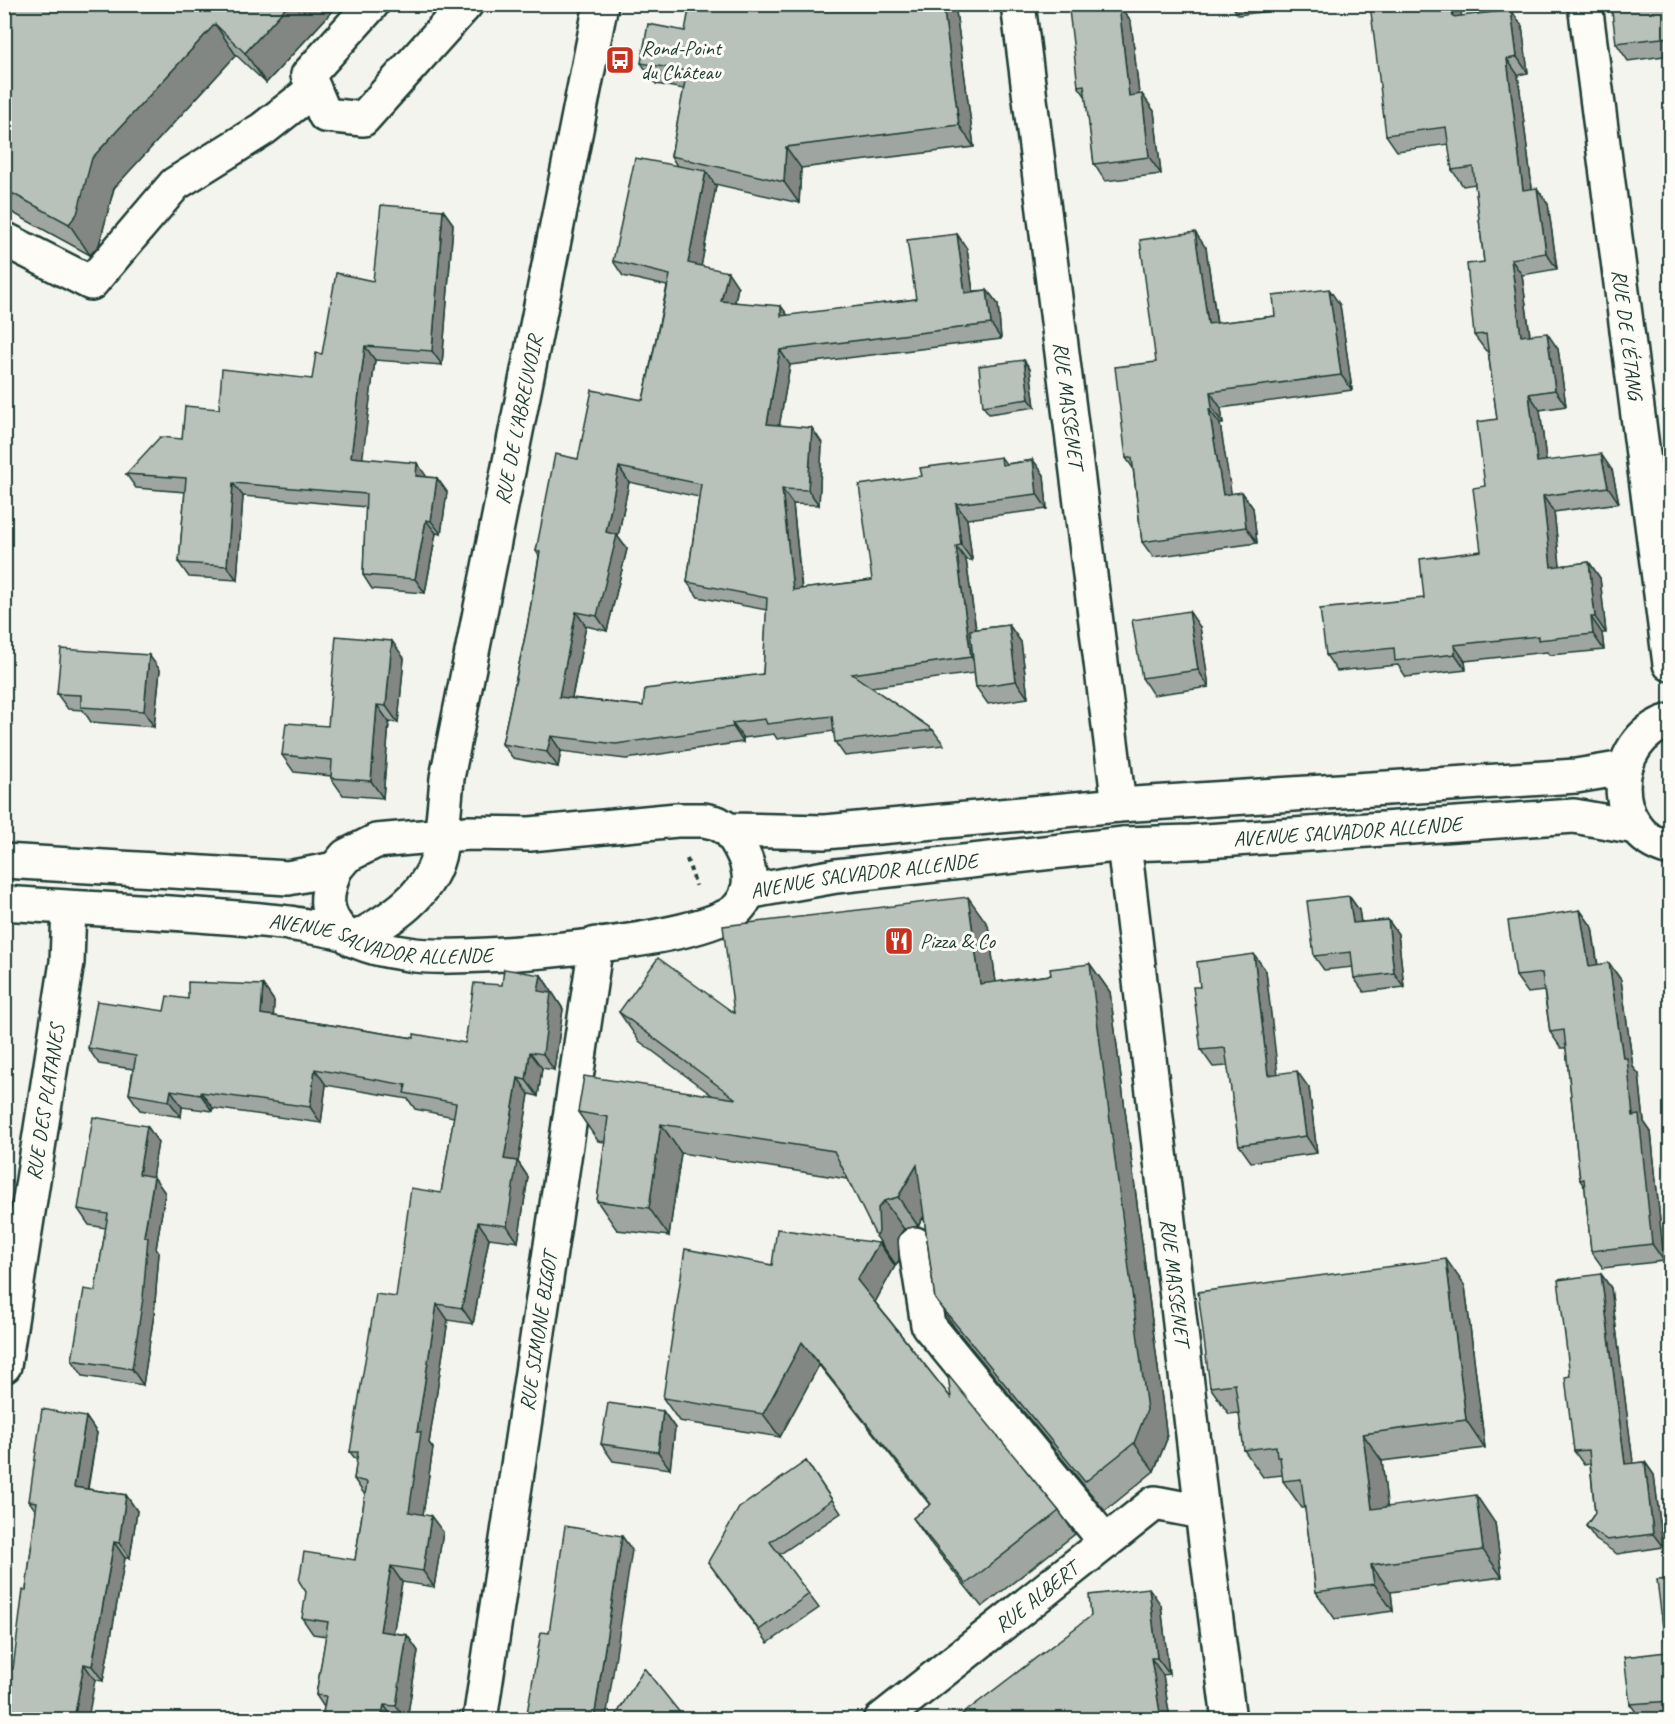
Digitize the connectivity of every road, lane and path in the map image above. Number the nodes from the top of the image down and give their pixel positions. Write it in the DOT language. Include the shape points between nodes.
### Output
graph roads {
  1 [pos="372,4"];
  2 [pos="466,4"];
  3 [pos="601,4"];
  4 [pos="1018,4"];
  5 [pos="1585,4"];
  6 [pos="314,89"];
  7 [pos="4,239"];
  8 [pos="1671,664"];
  9 [pos="1671,721"];
  10 [pos="1624,768"];
  11 [pos="1119,805"];
  12 [pos="1636,827"];
  13 [pos="729,830"];
  14 [pos="441,835"];
  15 [pos="1124,844"];
  16 [pos="1671,849"];
  17 [pos="684,853"];
  18 [pos="4,861"];
  19 [pos="335,868"];
  20 [pos="696,887"];
  21 [pos="747,892"];
  22 [pos="4,903"];
  23 [pos="69,908"];
  24 [pos="347,936"];
  25 [pos="596,944"];
  26 [pos="915,1244"];
  27 [pos="4,1366"];
  28 [pos="1202,1512"];
  29 [pos="1106,1542"];
  30 [pos="480,1719"];
  31 [pos="881,1719"];
  32 [pos="1229,1719"];
  1 -- 6 [label="street" via="308,75"];
  2 -- 6 [label="street" via="363,119 326,115"];
  3 -- 14 [label="street, RUE DE L'ABREUVOIR" via="450,766"];
  4 -- 11 [label="street, RUE MASSENET"];
  5 -- 8 [label="street, RUE DE L'ÉTANG"];
  6 -- 7 [label="street" via="263,129 175,184 91,283"];
  9 -- 10 [label="street, AVENUE SALVADOR ALLENDE" via="1644,736"];
  10 -- 11 [label="street, AVENUE SALVADOR ALLENDE" via="1576,776"];
  10 -- 12 [label="street, AVENUE SALVADOR ALLENDE" via="1623,799"];
  11 -- 13 [label="street, AVENUE SALVADOR ALLENDE" via="825,832"];
  12 -- 15 [label="street, AVENUE SALVADOR ALLENDE" via="1574,816"];
  12 -- 16 [label="street, AVENUE SALVADOR ALLENDE" via="1649,839"];
  13 -- 14 [label="street, AVENUE SALVADOR ALLENDE" via="704,820 677,820 530,834"];
  13 -- 21 [label="street" via="744,850 750,879"];
  14 -- 19 [label="street, AVENUE SALVADOR ALLENDE" via="376,841 346,856"];
  14 -- 24 [label="street, RUE DE L'ABREUVOIR" via="440,850 426,884 407,906"];
  15 -- 21 [label="street, AVENUE SALVADOR ALLENDE" via="836,876"];
  15 -- 28 [label="street, RUE MASSENET"];
  17 -- 20 [label="path"];
  18 -- 19 [label="street, AVENUE SALVADOR ALLENDE" via="288,878"];
  19 -- 24 [label="street" via="326,902 331,919"];
  21 -- 25 [label="street, AVENUE SALVADOR ALLENDE" via="739,907 709,924"];
  22 -- 23 [label="street, AVENUE SALVADOR ALLENDE"];
  23 -- 24 [label="street, AVENUE SALVADOR ALLENDE" via="290,923"];
  23 -- 27 [label="street, RUE DES PLATANES" via="68,962"];
  24 -- 25 [label="street, AVENUE SALVADOR ALLENDE" via="375,948 417,955 490,954"];
  25 -- 30 [label="street, RUE SIMONE BIGOT"];
  26 -- 29 [label="street" via="928,1325"];
  28 -- 29 [label="street, RUE ALBERT" via="1155,1503"];
  28 -- 32 [label="street, RUE MASSENET"];
  29 -- 31 [label="street, RUE ALBERT"];
}
